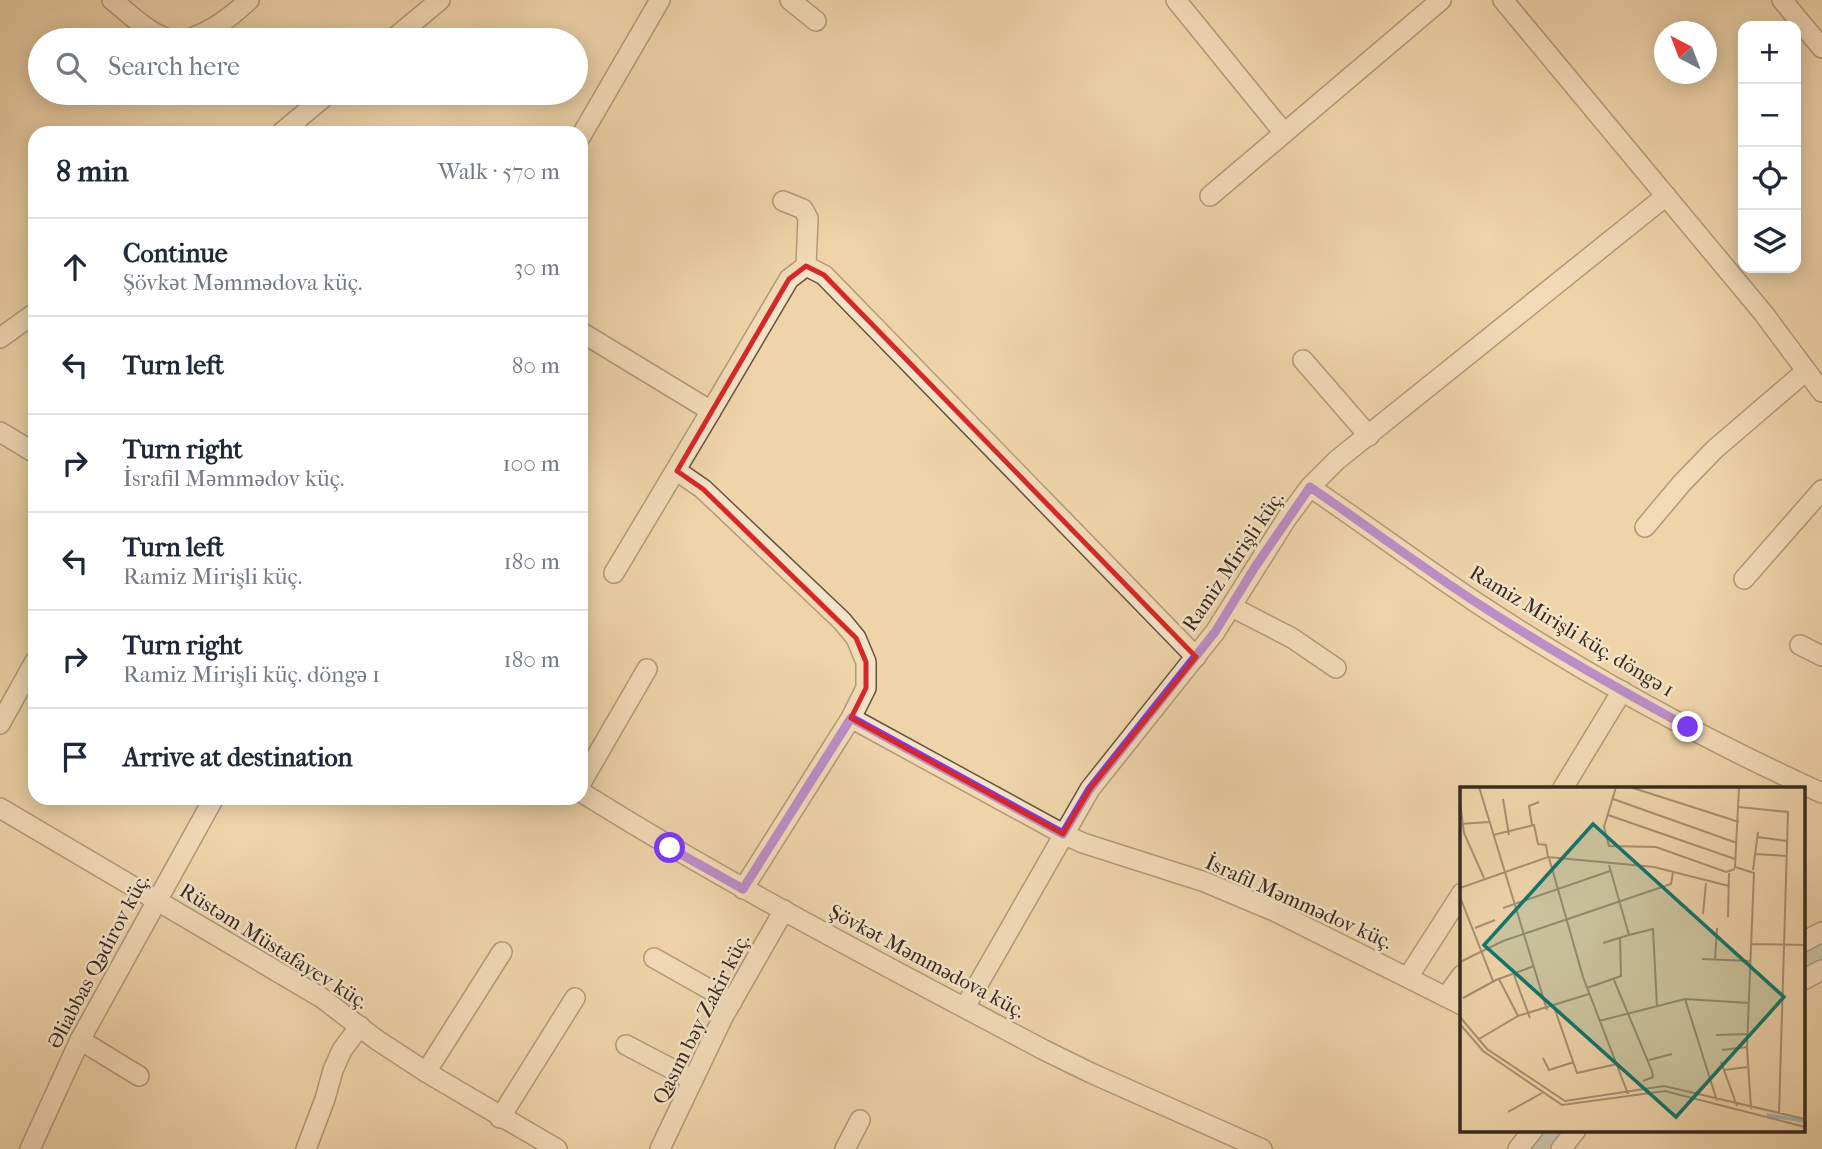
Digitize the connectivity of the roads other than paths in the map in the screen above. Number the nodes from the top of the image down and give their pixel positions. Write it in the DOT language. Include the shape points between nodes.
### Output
graph roads {
  1 [pos="112,0"];
  2 [pos="249,0"];
  3 [pos="440,0"];
  4 [pos="660,0"];
  5 [pos="790,0"];
  6 [pos="1176,0"];
  7 [pos="1441,0"];
  8 [pos="1503,0"];
  9 [pos="1782,0"];
  10 [pos="816,21"];
  11 [pos="147,28"];
  12 [pos="211,28"];
  13 [pos="406,28"];
  14 [pos="1822,48"];
  15 [pos="315,105"];
  16 [pos="289,126"];
  17 [pos="587,126"];
  18 [pos="1284,133"];
  19 [pos="1210,196"];
  20 [pos="1665,196"];
  21 [pos="783,201"];
  22 [pos="806,265"];
  23 [pos="28,318"];
  24 [pos="588,336"];
  25 [pos="0,338"];
  26 [pos="1303,360"];
  27 [pos="1806,371"];
  28 [pos="1822,392"];
  29 [pos="711,411"];
  30 [pos="0,432"];
  31 [pos="1369,436"];
  32 [pos="28,449"];
  33 [pos="677,471"];
  34 [pos="1310,487"];
  35 [pos="1822,490"];
  36 [pos="1645,527"];
  37 [pos="614,573"];
  38 [pos="1744,579"];
  39 [pos="1232,607"];
  40 [pos="1800,645"];
  41 [pos="1822,656"];
  42 [pos="1196,657"];
  43 [pos="1336,668"];
  44 [pos="647,669"];
  45 [pos="28,674"];
  46 [pos="1622,691"];
  47 [pos="851,718"];
  48 [pos="0,724"];
  49 [pos="588,771"];
  50 [pos="1564,787"];
  51 [pos="1822,793"];
  52 [pos="588,796"];
  53 [pos="210,805"];
  54 [pos="0,808"];
  55 [pos="1063,834"];
  56 [pos="743,889"];
  57 [pos="1460,895"];
  58 [pos="156,900"];
  59 [pos="784,910"];
  60 [pos="1822,932"];
  61 [pos="1804,941"];
  62 [pos="502,952"];
  63 [pos="654,958"];
  64 [pos="1822,971"];
  65 [pos="1408,977"];
  66 [pos="1460,979"];
  67 [pos="1804,980"];
  68 [pos="575,998"];
  69 [pos="1454,1001"];
  70 [pos="732,1002"];
  71 [pos="965,1007"];
  72 [pos="360,1026"];
  73 [pos="80,1040"];
  74 [pos="626,1045"];
  75 [pos="426,1072"];
  76 [pos="139,1076"];
  77 [pos="693,1080"];
  78 [pos="500,1118"];
  79 [pos="860,1119"];
  80 [pos="1531,1132"];
  81 [pos="1574,1132"];
  82 [pos="665,1148"];
  83 [pos="30,1149"];
  84 [pos="306,1149"];
  85 [pos="558,1149"];
  86 [pos="845,1149"];
  87 [pos="1260,1149"];
  88 [pos="1518,1149"];
  89 [pos="1561,1149"];
  1 -- 11 [label="street"];
  2 -- 12 [label="street"];
  3 -- 13 [label="street"];
  4 -- 17 [label="street"];
  5 -- 10 [label="street"];
  6 -- 18 [label="street"];
  7 -- 18 [label="street"];
  8 -- 20 [label="street"];
  9 -- 14 [label="street"];
  15 -- 16 [label="street"];
  18 -- 19 [label="street"];
  20 -- 27 [label="street"];
  20 -- 31 [label="street, Ramiz Mirişli küç."];
  21 -- 22 [label="street" via="803,209 808,218"];
  22 -- 29 [label="street" via="789,279"];
  22 -- 42 [label="street" via="824,275"];
  23 -- 25 [label="street"];
  24 -- 29 [label="street"];
  26 -- 31 [label="street"];
  27 -- 28 [label="street"];
  27 -- 36 [label="street" via="1715,449"];
  29 -- 33 [label="street"];
  30 -- 32 [label="street"];
  31 -- 34 [label="street, Ramiz Mirişli küç."];
  33 -- 37 [label="street"];
  33 -- 47 [label="street" via="703,489 856,638 866,662 866,688"];
  34 -- 39 [label="street, Ramiz Mirişli küç."];
  34 -- 46 [label="street, Ramiz Mirişli küç. döngə 1" via="1475,602"];
  35 -- 38 [label="street"];
  39 -- 42 [label="street, Ramiz Mirişli küç."];
  39 -- 43 [label="street" via="1292,638"];
  40 -- 41 [label="street"];
  42 -- 55 [label="street, Ramiz Mirişli küç." via="1090,789"];
  44 -- 49 [label="street"];
  45 -- 48 [label="street"];
  46 -- 50 [label="street"];
  46 -- 51 [label="street, Ramiz Mirişli küç. döngə 1"];
  47 -- 55 [label="street, İsrafil Məmmədov küç."];
  47 -- 56 [label="street"];
  52 -- 56 [label="street, Şövkət Məmmədova küç."];
  53 -- 58 [label="street, Əliabbas Qədirov küç."];
  54 -- 58 [label="street, Rüstəm Müstafayev küç."];
  55 -- 65 [label="street, İsrafil Məmmədov küç." via="1205,882"];
  55 -- 71 [label="street, Ramiz Mirişli küç."];
  56 -- 59 [label="street, Şövkət Məmmədova küç."];
  57 -- 65 [label="street"];
  58 -- 72 [label="street, Rüstəm Müstafayev küç." via="322,998"];
  58 -- 73 [label="street, Əliabbas Qədirov küç."];
  59 -- 70 [label="street, Qasım bəy Zakir küç."];
  59 -- 71 [label="street, Şövkət Məmmədova küç."];
  60 -- 61 [label="street"];
  62 -- 75 [label="street"];
  63 -- 70 [label="street"];
  64 -- 67 [label="street"];
  65 -- 69 [label="street, İsrafil Məmmədov küç."];
  66 -- 69 [label="street"];
  68 -- 78 [label="street"];
  70 -- 77 [label="street, Qasım bəy Zakir küç."];
  71 -- 87 [label="street, Şövkət Məmmədova küç." via="1091,1073"];
  72 -- 75 [label="street, Rüstəm Müstafayev küç."];
  72 -- 84 [label="street" via="333,1070"];
  73 -- 76 [label="street"];
  73 -- 83 [label="street, Əliabbas Qədirov küç."];
  74 -- 77 [label="street"];
  75 -- 78 [label="street, Rüstəm Müstafayev küç."];
  77 -- 82 [label="street, Qasım bəy Zakir küç."];
  78 -- 85 [label="street, Rüstəm Müstafayev küç."];
  79 -- 86 [label="street"];
  80 -- 88 [label="street"];
  81 -- 89 [label="street"];
}
